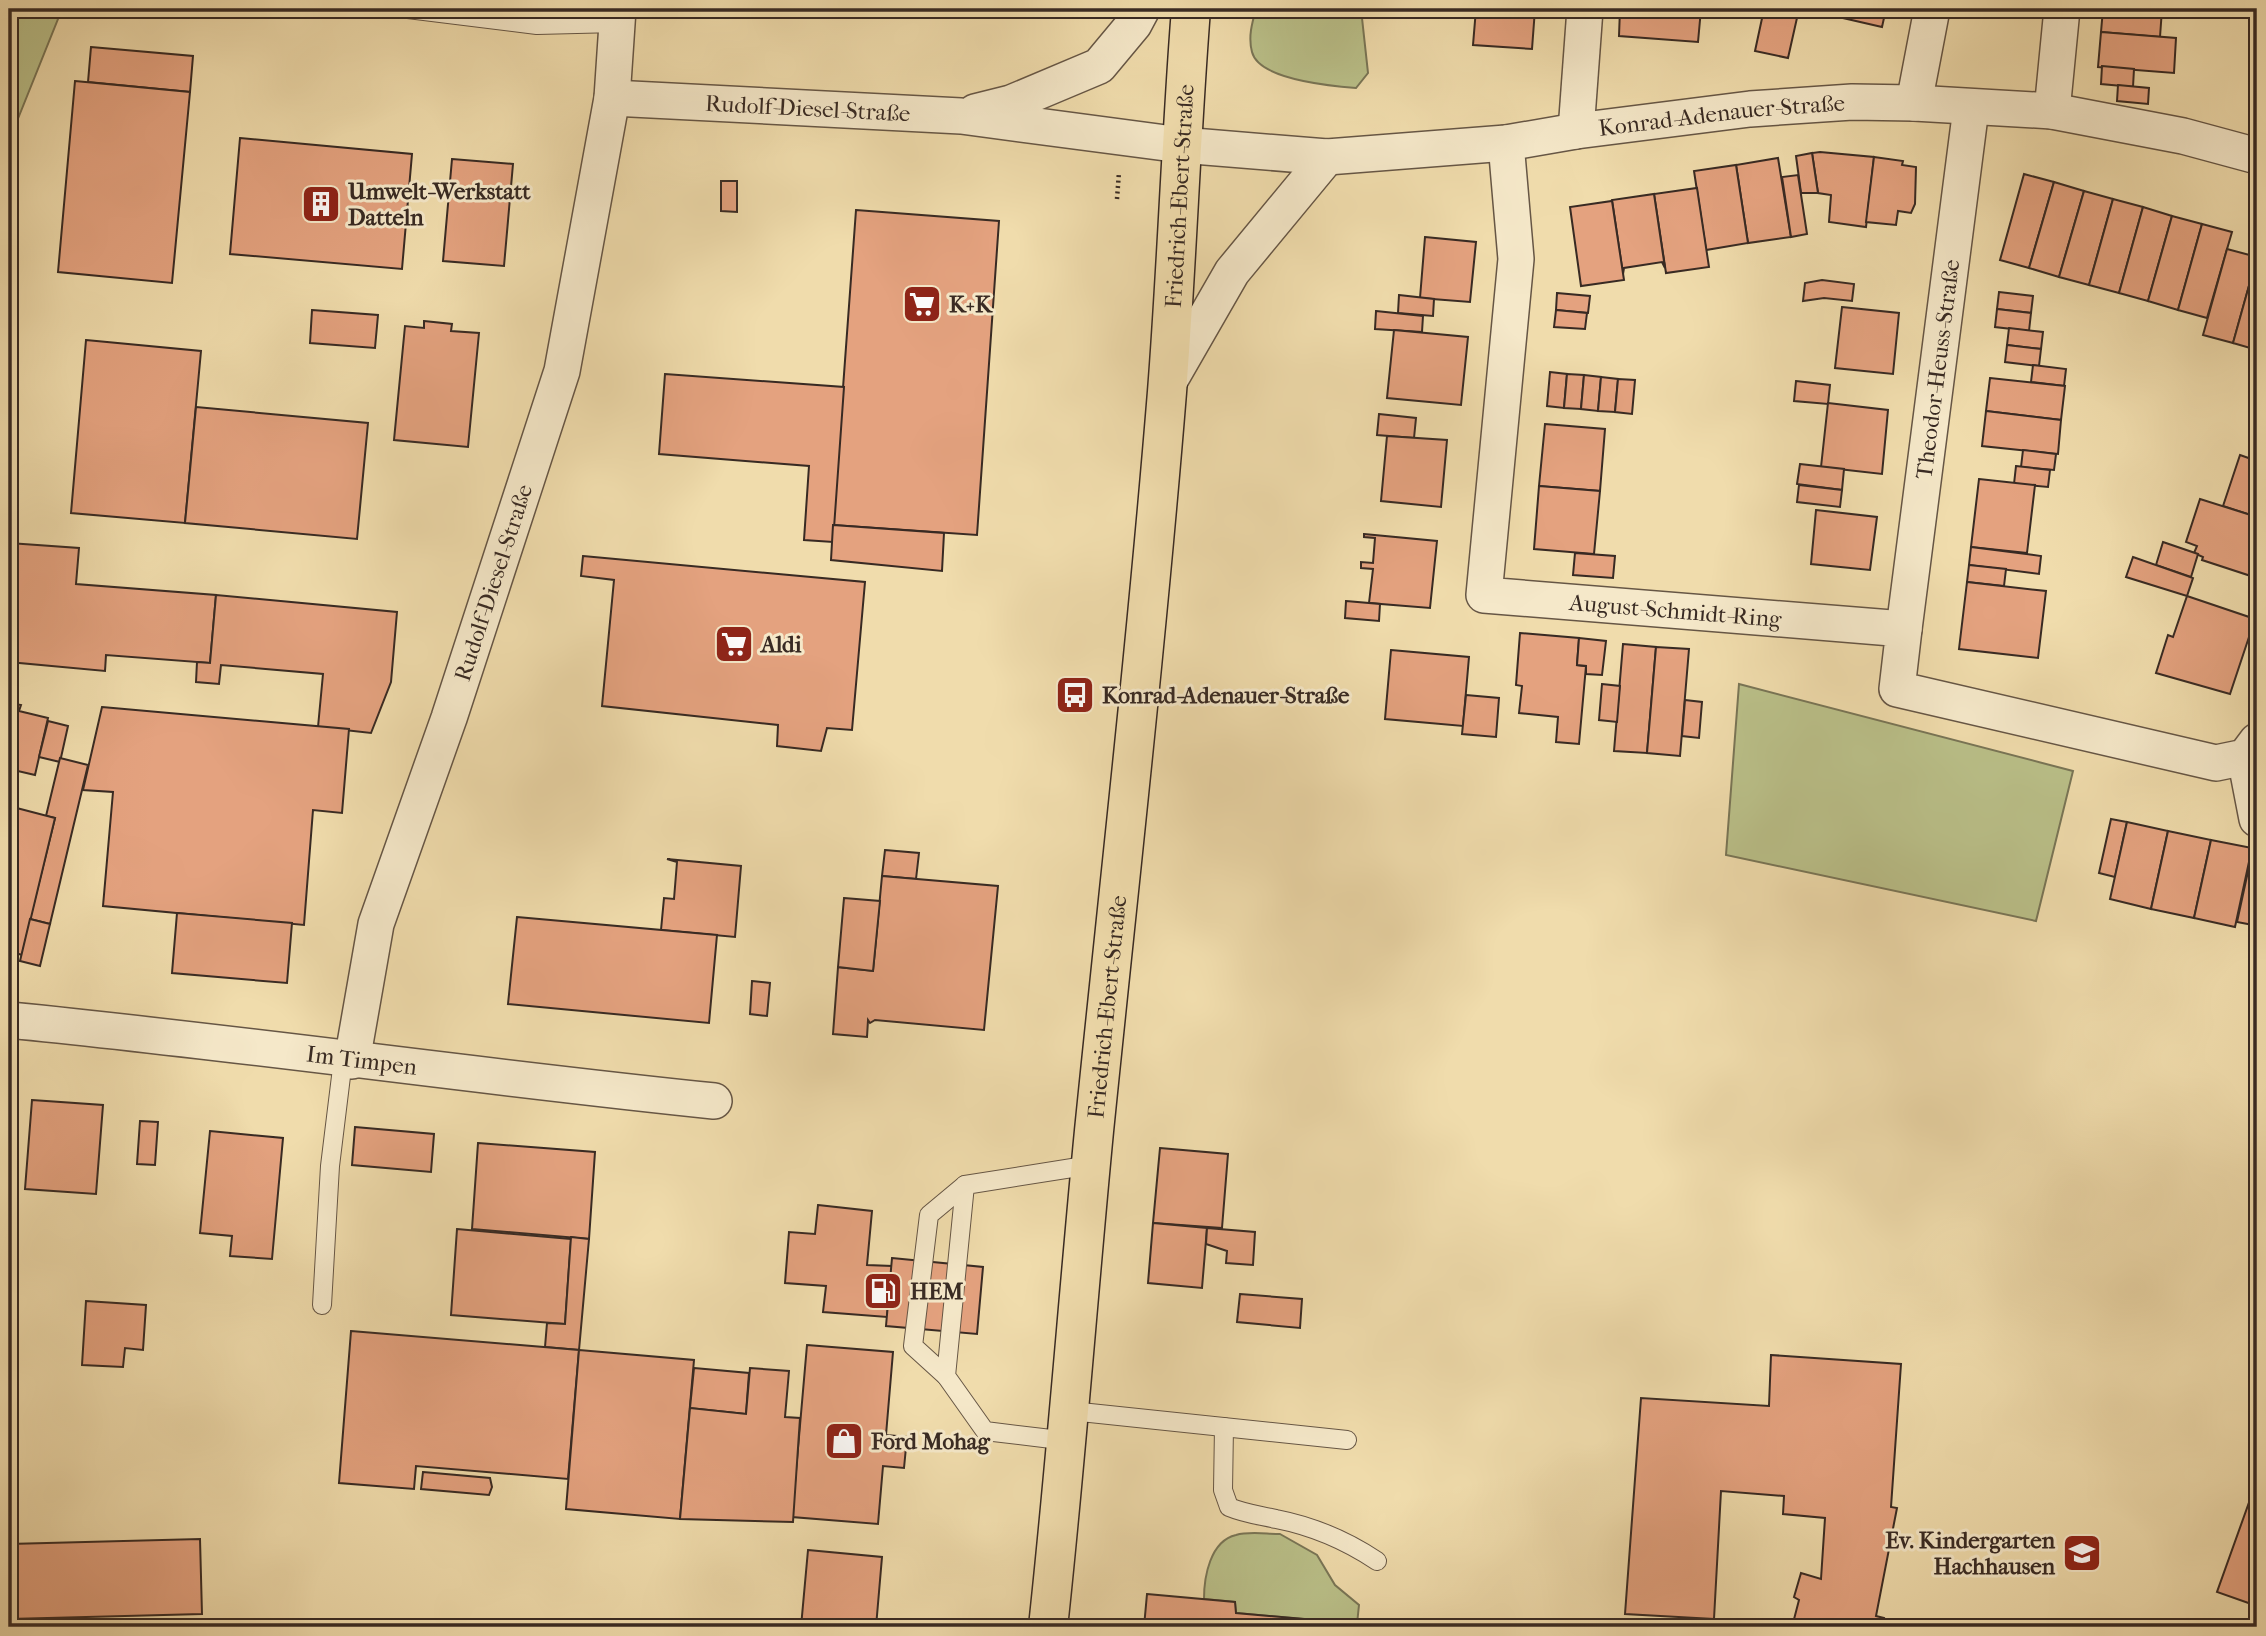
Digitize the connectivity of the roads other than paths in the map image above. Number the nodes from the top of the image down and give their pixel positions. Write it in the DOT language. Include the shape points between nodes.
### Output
graph roads {
  1 [pos="408,9"];
  2 [pos="1142,9"];
  3 [pos="1191,9"];
  4 [pos="1584,9"];
  5 [pos="1932,9"];
  6 [pos="2062,9"];
  7 [pos="617,16"];
  8 [pos="612,99"];
  9 [pos="1913,103"];
  10 [pos="1970,108"];
  11 [pos="2052,111"];
  12 [pos="961,116"];
  13 [pos="1576,131"];
  14 [pos="1506,143"];
  15 [pos="1181,145"];
  16 [pos="2257,156"];
  17 [pos="1327,157"];
  18 [pos="1167,385"];
  19 [pos="1904,629"];
  20 [pos="2251,749"];
  21 [pos="2257,819"];
  22 [pos="9,1020"];
  23 [pos="347,1060"];
  24 [pos="714,1101"];
  25 [pos="1091,1165"];
  26 [pos="965,1185"];
  27 [pos="322,1305"];
  28 [pos="946,1376"];
  29 [pos="1069,1426"];
  30 [pos="1224,1427"];
  31 [pos="1347,1440"];
  32 [pos="1377,1561"];
  33 [pos="1048,1627"];
  1 -- 7 [label="lane" via="537,25"];
  2 -- 12 [label="street, Rudolf-Diesel-Straße" via="1099,66 1011,103"];
  3 -- 15 [label="main road, Friedrich-Ebert-Straße"];
  4 -- 13 [label="street"];
  5 -- 9 [label="street"];
  6 -- 11 [label="street"];
  7 -- 8 [label="street, Rudolf-Diesel-Straße"];
  8 -- 12 [label="street, Rudolf-Diesel-Straße"];
  8 -- 23 [label="street, Rudolf-Diesel-Straße" via="562,371 449,718 376,924"];
  9 -- 10 [label="street, Konrad-Adenauer-Straße"];
  9 -- 13 [label="street, Konrad-Adenauer-Straße" via="1749,109"];
  10 -- 11 [label="street, Konrad-Adenauer-Straße"];
  10 -- 19 [label="street, Theodor-Heuss-Straße"];
  11 -- 16 [label="street, Konrad-Adenauer-Straße" via="2183,136"];
  12 -- 15 [label="street, Rudolf-Diesel-Straße"];
  13 -- 14 [label="street, Konrad-Adenauer-Straße"];
  14 -- 17 [label="street, Konrad-Adenauer-Straße"];
  14 -- 19 [label="street, August-Schmidt-Ring" via="1516,258 1484,595"];
  15 -- 17 [label="street, Konrad-Adenauer-Straße"];
  15 -- 18 [label="main road, Friedrich-Ebert-Straße"];
  17 -- 18 [label="street, Friedrich-Ebert-Straße" via="1231,272"];
  18 -- 25 [label="main road, Friedrich-Ebert-Straße"];
  19 -- 20 [label="street" via="1897,689 2216,763"];
  20 -- 21 [label="street"];
  22 -- 23 [label="street, Im Timpen"];
  23 -- 24 [label="street, Im Timpen"];
  23 -- 27 [label="lane" via="330,1166"];
  25 -- 26 [label="lane"];
  25 -- 29 [label="main road, Friedrich-Ebert-Straße"];
  26 -- 28 [label="lane"];
  26 -- 28 [label="lane" via="929,1215 914,1346"];
  28 -- 29 [label="lane" via="985,1431"];
  29 -- 30 [label="lane"];
  29 -- 33 [label="main road, Friedrich-Ebert-Straße"];
  30 -- 31 [label="lane"];
  30 -- 32 [label="lane" via="1223,1490 1229,1507 1334,1537"];
}
